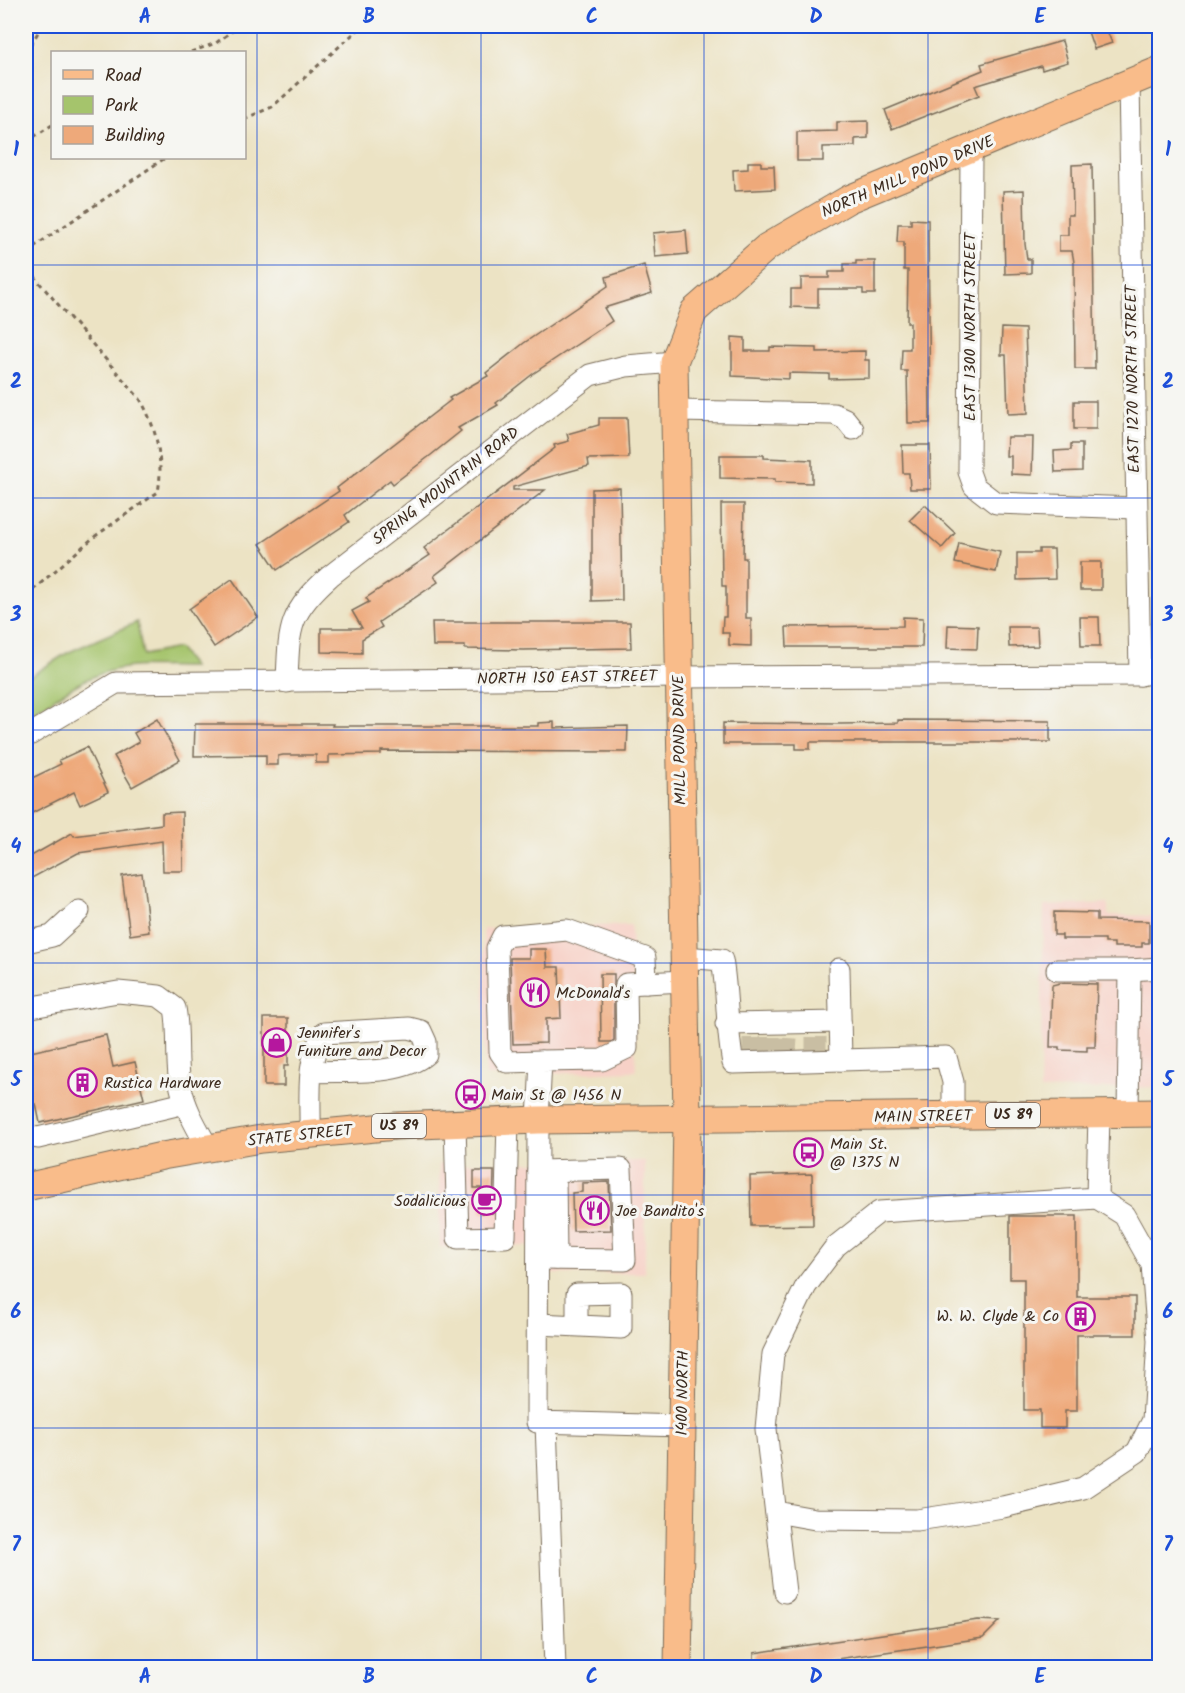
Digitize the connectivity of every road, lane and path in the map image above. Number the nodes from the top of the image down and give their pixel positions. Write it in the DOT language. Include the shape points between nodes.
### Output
graph roads {
  1 [pos="42,26"];
  2 [pos="239,26"];
  3 [pos="354,26"];
  4 [pos="361,27"];
  5 [pos="194,51"];
  6 [pos="26,52"];
  7 [pos="1160,70"];
  8 [pos="1129,83"];
  9 [pos="246,118"];
  10 [pos="51,126"];
  11 [pos="26,142"];
  12 [pos="971,151"];
  13 [pos="164,159"];
  14 [pos="26,252"];
  15 [pos="26,259"];
  16 [pos="674,362"];
  17 [pos="676,411"];
  18 [pos="853,429"];
  19 [pos="1135,508"];
  20 [pos="26,596"];
  21 [pos="1150,673"];
  22 [pos="678,677"];
  23 [pos="287,682"];
  24 [pos="26,737"];
  25 [pos="79,911"];
  26 [pos="26,942"];
  27 [pos="1160,968"];
  28 [pos="684,969"];
  29 [pos="839,969"];
  30 [pos="1057,970"];
  31 [pos="1130,970"];
  32 [pos="646,983"];
  33 [pos="26,1008"];
  34 [pos="840,1022"];
  35 [pos="726,1024"];
  36 [pos="786,1043"];
  37 [pos="841,1060"];
  38 [pos="542,1061"];
  39 [pos="312,1072"];
  40 [pos="185,1104"];
  41 [pos="1099,1113"];
  42 [pos="1128,1113"];
  43 [pos="1160,1113"];
  44 [pos="953,1116"];
  45 [pos="687,1119"];
  46 [pos="538,1120"];
  47 [pos="508,1121"];
  48 [pos="455,1124"];
  49 [pos="310,1134"];
  50 [pos="26,1136"];
  51 [pos="208,1148"];
  52 [pos="546,1171"];
  53 [pos="26,1187"];
  54 [pos="1097,1198"];
  55 [pos="547,1259"];
  56 [pos="538,1324"];
  57 [pos="577,1324"];
  58 [pos="546,1423"];
  59 [pos="682,1426"];
  60 [pos="776,1512"];
  61 [pos="785,1592"];
  62 [pos="555,1668"];
  63 [pos="678,1668"];
  1 -- 6 [label="path"];
  2 -- 5 [label="path" via="216,44"];
  3 -- 4 [label="path"];
  4 -- 9 [label="path" via="272,107"];
  7 -- 8 [label="main road, NORTH MILL POND DRIVE"];
  8 -- 12 [label="main road, NORTH MILL POND DRIVE"];
  8 -- 19 [label="street, EAST 1270 NORTH STREET"];
  10 -- 11 [label="path"];
  12 -- 16 [label="main road, NORTH MILL POND DRIVE" via="849,199 767,248 694,311"];
  12 -- 19 [label="street, EAST 1300 NORTH STREET" via="969,472 974,486 986,498 1009,505"];
  13 -- 14 [label="path"];
  15 -- 20 [label="path" via="37,280 140,399 151,417 161,475 158,492 109,525"];
  16 -- 17 [label="main road, MILL POND DRIVE"];
  16 -- 23 [label="street, SPRING MOUNTAIN ROAD" via="626,366 590,375 330,576 298,609 288,645"];
  17 -- 18 [label="street" via="834,414"];
  17 -- 22 [label="main road, MILL POND DRIVE"];
  19 -- 21 [label="street, EAST 1270 NORTH STREET"];
  21 -- 22 [label="street, NORTH 150 EAST STREET"];
  22 -- 23 [label="street, NORTH 150 EAST STREET"];
  22 -- 28 [label="main road, MILL POND DRIVE"];
  23 -- 24 [label="street, NORTH 150 EAST STREET" via="116,683"];
  25 -- 26 [label="street" via="52,936"];
  27 -- 31 [label="street"];
  28 -- 32 [label="street"];
  28 -- 35 [label="street" via="722,960"];
  28 -- 45 [label="main road, MILL POND DRIVE"];
  29 -- 34 [label="street"];
  30 -- 31 [label="street"];
  31 -- 42 [label="street"];
  32 -- 38 [label="street" via="626,984 627,1048 602,1060"];
  32 -- 38 [label="street" via="645,958 567,930 503,936 497,948 500,1052 507,1062"];
  33 -- 40 [label="street" via="118,992 159,996 175,1008 180,1085"];
  34 -- 36 [label="street"];
  34 -- 37 [label="street"];
  35 -- 36 [label="street"];
  35 -- 36 [label="street" via="733,1063"];
  36 -- 37 [label="street"];
  37 -- 44 [label="street" via="946,1058 953,1082"];
  38 -- 46 [label="street"];
  39 -- 39 [label="street" via="315,1047 324,1033 409,1028 420,1031 426,1042 426,1054 401,1068"];
  39 -- 49 [label="street"];
  40 -- 50 [label="street" via="38,1138"];
  40 -- 51 [label="street"];
  41 -- 42 [label="main road, MAIN STREET / US 89"];
  41 -- 44 [label="main road, MAIN STREET / US 89"];
  41 -- 54 [label="street"];
  42 -- 43 [label="main road, MAIN STREET / US 89"];
  44 -- 45 [label="main road, MAIN STREET / US 89"];
  45 -- 46 [label="main road, STATE STREET / US 89"];
  45 -- 59 [label="main road, 1400 NORTH"];
  46 -- 47 [label="main road, STATE STREET / US 89"];
  46 -- 52 [label="street"];
  47 -- 48 [label="main road, STATE STREET / US 89"];
  47 -- 48 [label="street" via="505,1237 458,1238"];
  48 -- 49 [label="main road, STATE STREET / US 89"];
  49 -- 51 [label="main road, STATE STREET / US 89"];
  51 -- 53 [label="main road, STATE STREET / US 89"];
  52 -- 55 [label="street"];
  52 -- 55 [label="street" via="621,1169 625,1260"];
  54 -- 60 [label="street" via="879,1212 837,1246 806,1286 773,1354 766,1429"];
  54 -- 60 [label="street" via="1124,1215 1152,1265 1158,1341 1153,1420 1137,1452 1083,1488 1004,1507 917,1520 815,1519"];
  55 -- 56 [label="street"];
  56 -- 57 [label="street"];
  56 -- 58 [label="street" via="537,1422"];
  58 -- 59 [label="street"];
  58 -- 62 [label="street"];
  59 -- 63 [label="main road, 1400 NORTH"];
  60 -- 61 [label="street"];
}
